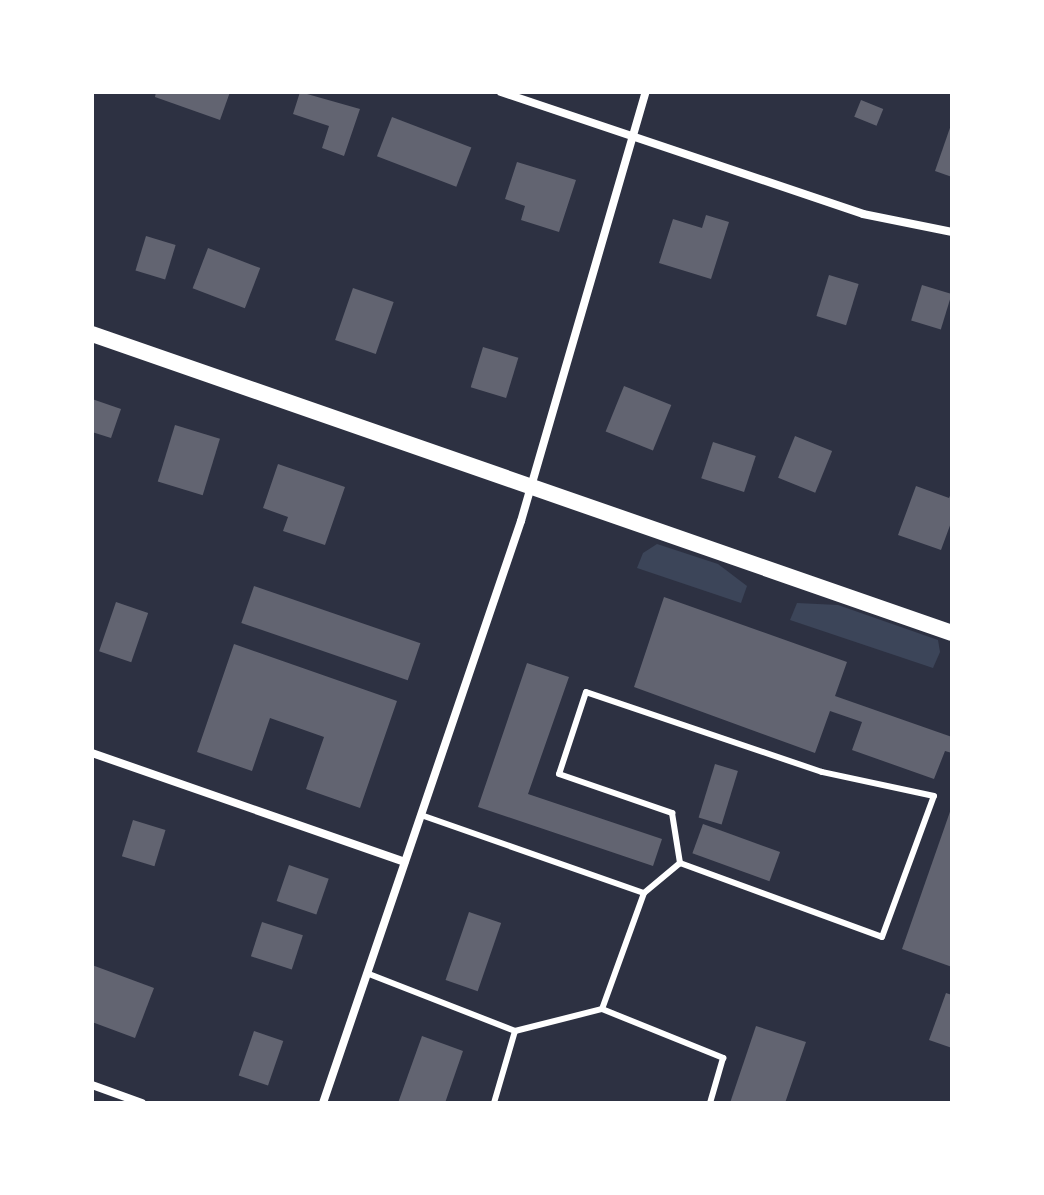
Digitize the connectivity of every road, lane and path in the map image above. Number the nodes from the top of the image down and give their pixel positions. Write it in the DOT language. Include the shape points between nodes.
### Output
graph roads {
  1 [pos="501,92"];
  2 [pos="646,92"];
  3 [pos="631,139"];
  4 [pos="952,232"];
  5 [pos="92,334"];
  6 [pos="530,489"];
  7 [pos="952,633"];
  8 [pos="92,753"];
  9 [pos="421,815"];
  10 [pos="405,862"];
  11 [pos="680,863"];
  12 [pos="644,893"];
  13 [pos="369,974"];
  14 [pos="602,1009"];
  15 [pos="515,1031"];
  16 [pos="92,1085"];
  17 [pos="142,1103"];
  18 [pos="323,1103"];
  19 [pos="494,1103"];
  20 [pos="710,1103"];
  1 -- 3 [label="street"];
  2 -- 3 [label="street"];
  3 -- 4 [label="street" via="863,214"];
  3 -- 6 [label="street"];
  5 -- 6 [label="main road"];
  6 -- 7 [label="main road"];
  6 -- 9 [label="street"];
  8 -- 10 [label="street"];
  9 -- 10 [label="street"];
  9 -- 12 [label="lane"];
  10 -- 13 [label="street"];
  11 -- 11 [label="lane" via="882,937 934,796 822,772 586,692 559,774 672,813"];
  11 -- 12 [label="lane"];
  12 -- 14 [label="lane"];
  13 -- 15 [label="lane"];
  13 -- 18 [label="street"];
  14 -- 15 [label="lane"];
  14 -- 20 [label="lane" via="723,1058"];
  15 -- 19 [label="lane"];
  16 -- 17 [label="street"];
}
